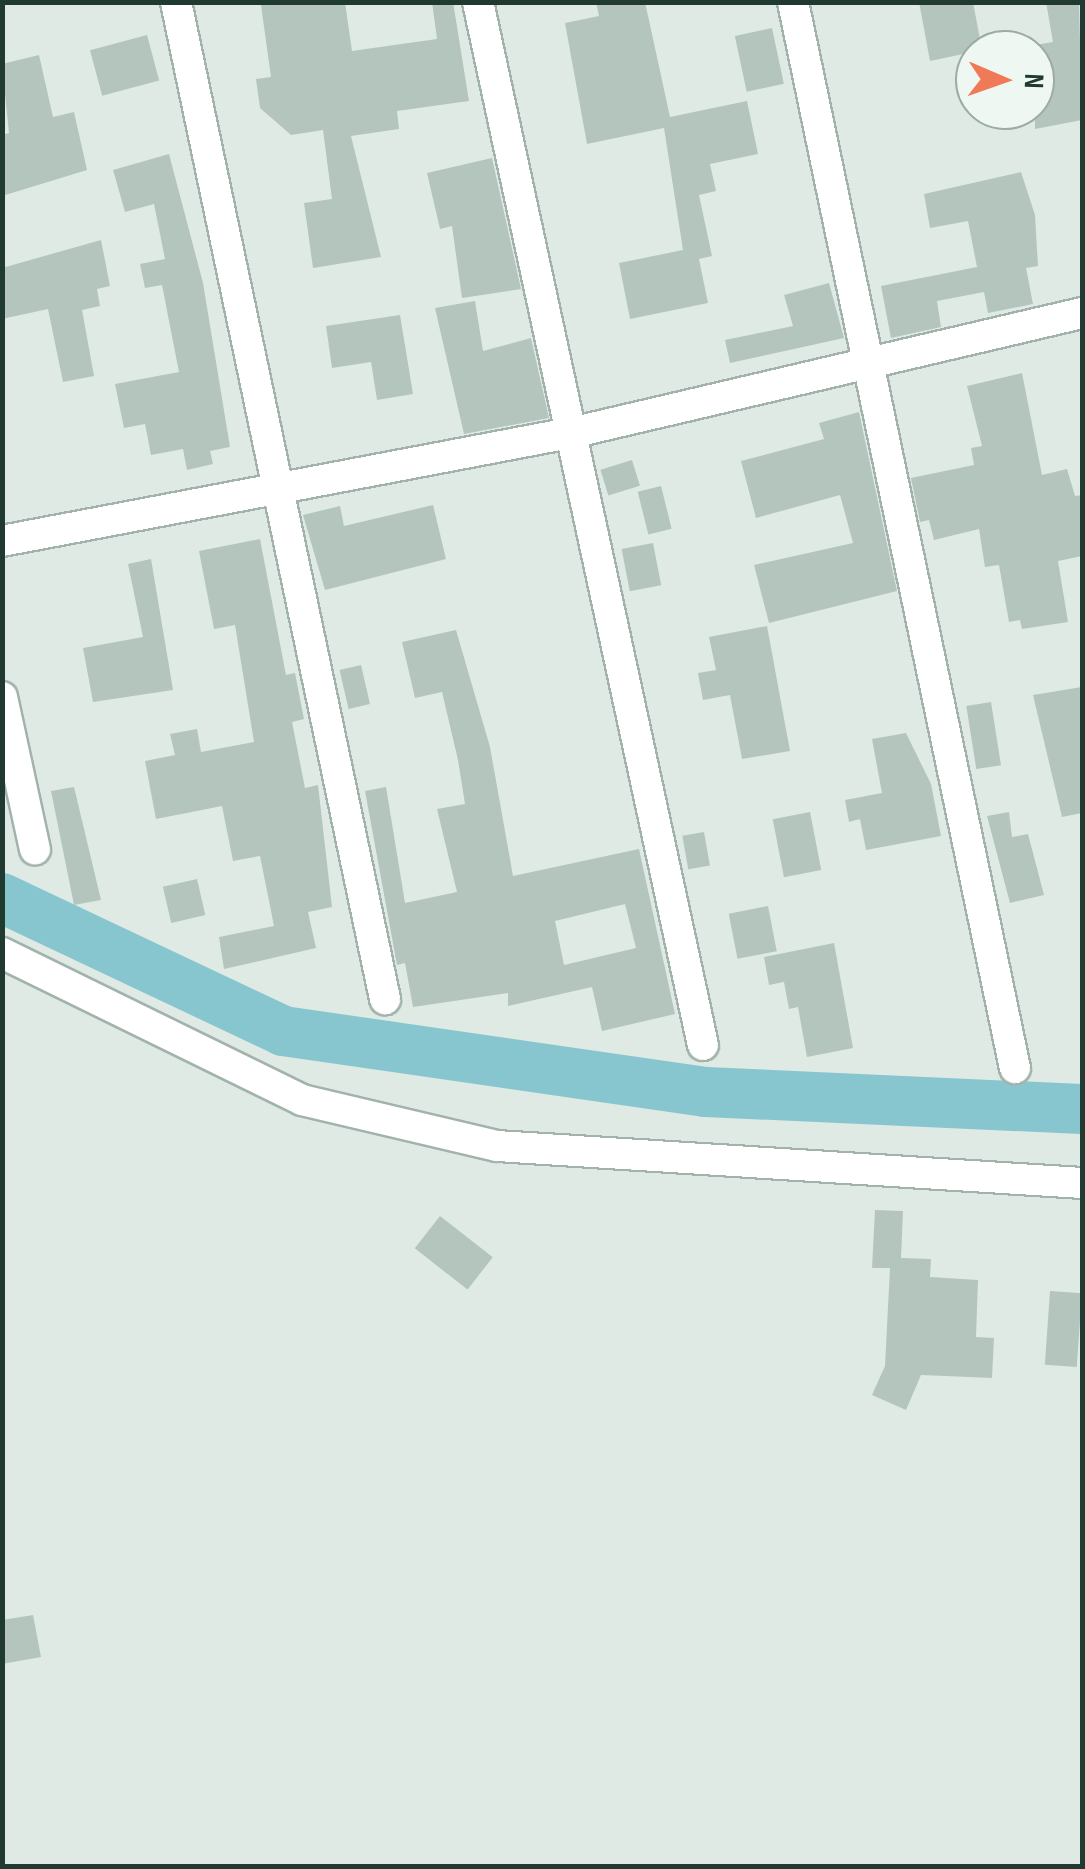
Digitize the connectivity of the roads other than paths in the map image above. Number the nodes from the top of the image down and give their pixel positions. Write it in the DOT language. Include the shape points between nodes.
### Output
graph roads {
  1 [pos="176,2"];
  2 [pos="478,2"];
  3 [pos="793,2"];
  4 [pos="1082,313"];
  5 [pos="869,358"];
  6 [pos="575,432"];
  7 [pos="271,484"];
  8 [pos="2,541"];
  9 [pos="2,697"];
  10 [pos="35,849"];
  11 [pos="2,953"];
  12 [pos="384,999"];
  13 [pos="704,1045"];
  14 [pos="1014,1068"];
  15 [pos="1082,1183"];
  1 -- 7 [label="street"];
  2 -- 6 [label="street"];
  3 -- 5 [label="street"];
  4 -- 5 [label="street"];
  5 -- 6 [label="street"];
  5 -- 14 [label="street"];
  6 -- 7 [label="street"];
  6 -- 13 [label="street"];
  7 -- 8 [label="street"];
  7 -- 12 [label="street"];
  9 -- 10 [label="street"];
  11 -- 15 [label="street" via="302,1100 497,1146"];
}
